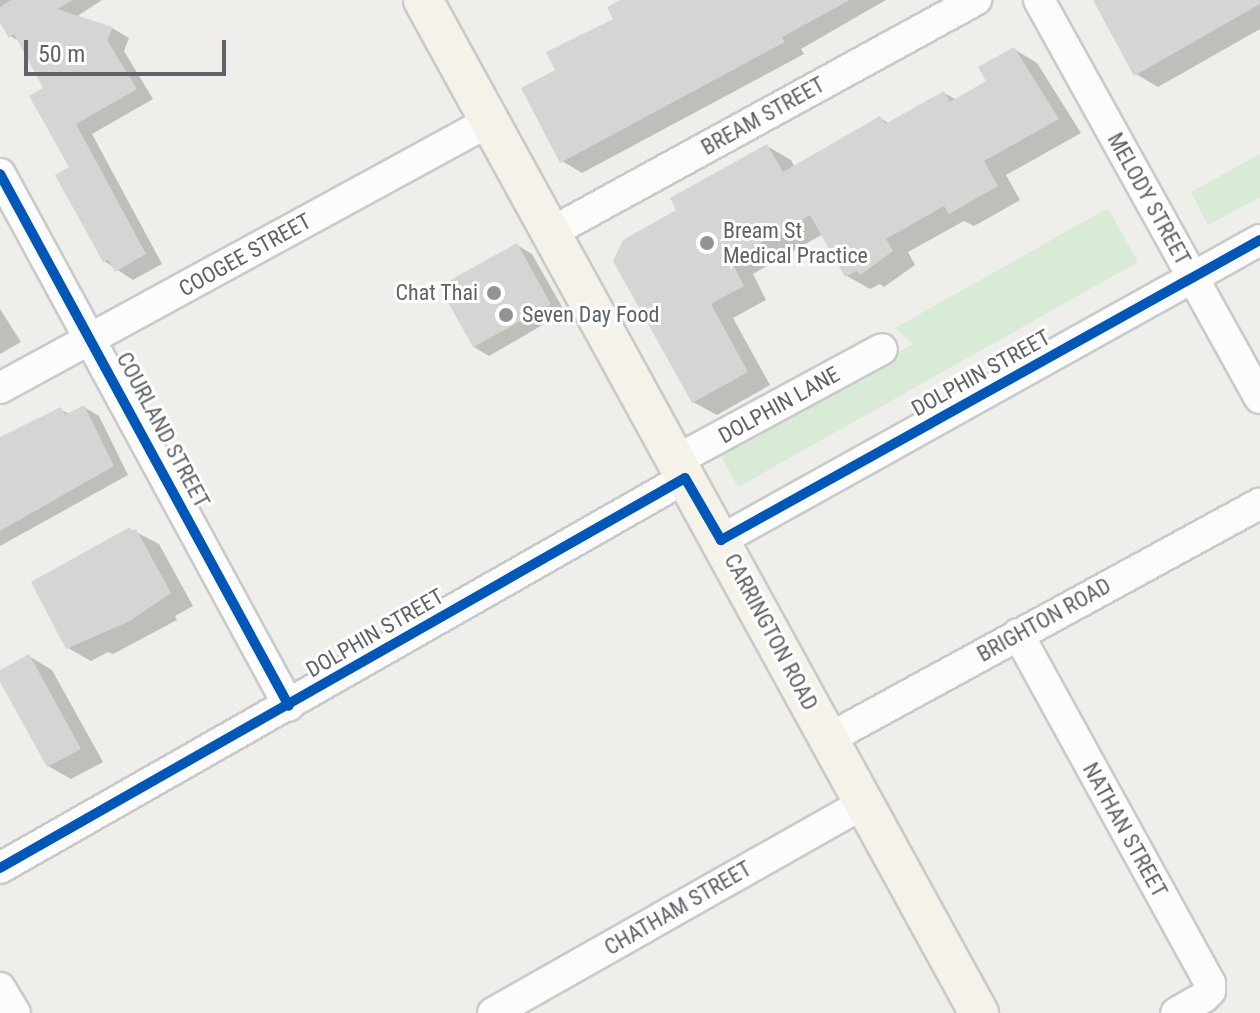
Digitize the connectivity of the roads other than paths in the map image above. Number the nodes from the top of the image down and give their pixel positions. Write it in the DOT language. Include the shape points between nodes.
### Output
graph roads {
  1 [pos="423,0"];
  2 [pos="976,0"];
  3 [pos="1039,0"];
  4 [pos="490,121"];
  5 [pos="0,174"];
  6 [pos="550,233"];
  7 [pos="1260,240"];
  8 [pos="1193,277"];
  9 [pos="91,338"];
  10 [pos="882,349"];
  11 [pos="0,388"];
  12 [pos="1260,398"];
  13 [pos="680,470"];
  14 [pos="1260,503"];
  15 [pos="721,540"];
  16 [pos="1018,634"];
  17 [pos="289,706"];
  18 [pos="828,739"];
  19 [pos="863,804"];
  20 [pos="0,868"];
  21 [pos="0,988"];
  22 [pos="15,1013"];
  23 [pos="493,1013"];
  24 [pos="979,1013"];
  25 [pos="1176,1013"];
  1 -- 4 [label="main road, CARRINGTON ROAD"];
  2 -- 6 [label="street, BREAM STREET"];
  3 -- 8 [label="street, MELODY STREET"];
  4 -- 6 [label="main road, CARRINGTON ROAD"];
  4 -- 9 [label="street, COOGEE STREET"];
  5 -- 9 [label="street, COURLAND STREET"];
  6 -- 13 [label="main road, CARRINGTON ROAD"];
  7 -- 8 [label="street, DOLPHIN STREET"];
  8 -- 12 [label="street, MELODY STREET"];
  8 -- 15 [label="street, DOLPHIN STREET"];
  9 -- 11 [label="street, COOGEE STREET"];
  9 -- 17 [label="street, COURLAND STREET"];
  10 -- 13 [label="street, DOLPHIN LANE"];
  13 -- 15 [label="main road, CARRINGTON ROAD"];
  13 -- 17 [label="street, DOLPHIN STREET"];
  14 -- 16 [label="street, BRIGHTON ROAD"];
  15 -- 18 [label="main road, CARRINGTON ROAD"];
  16 -- 18 [label="street, BRIGHTON ROAD"];
  16 -- 25 [label="street, NATHAN STREET" via="1210,983 1204,997"];
  17 -- 20 [label="street, DOLPHIN STREET"];
  18 -- 19 [label="main road, CARRINGTON ROAD"];
  19 -- 23 [label="street, CHATHAM STREET"];
  19 -- 24 [label="main road, CARRINGTON ROAD"];
  21 -- 22 [label="street"];
}
